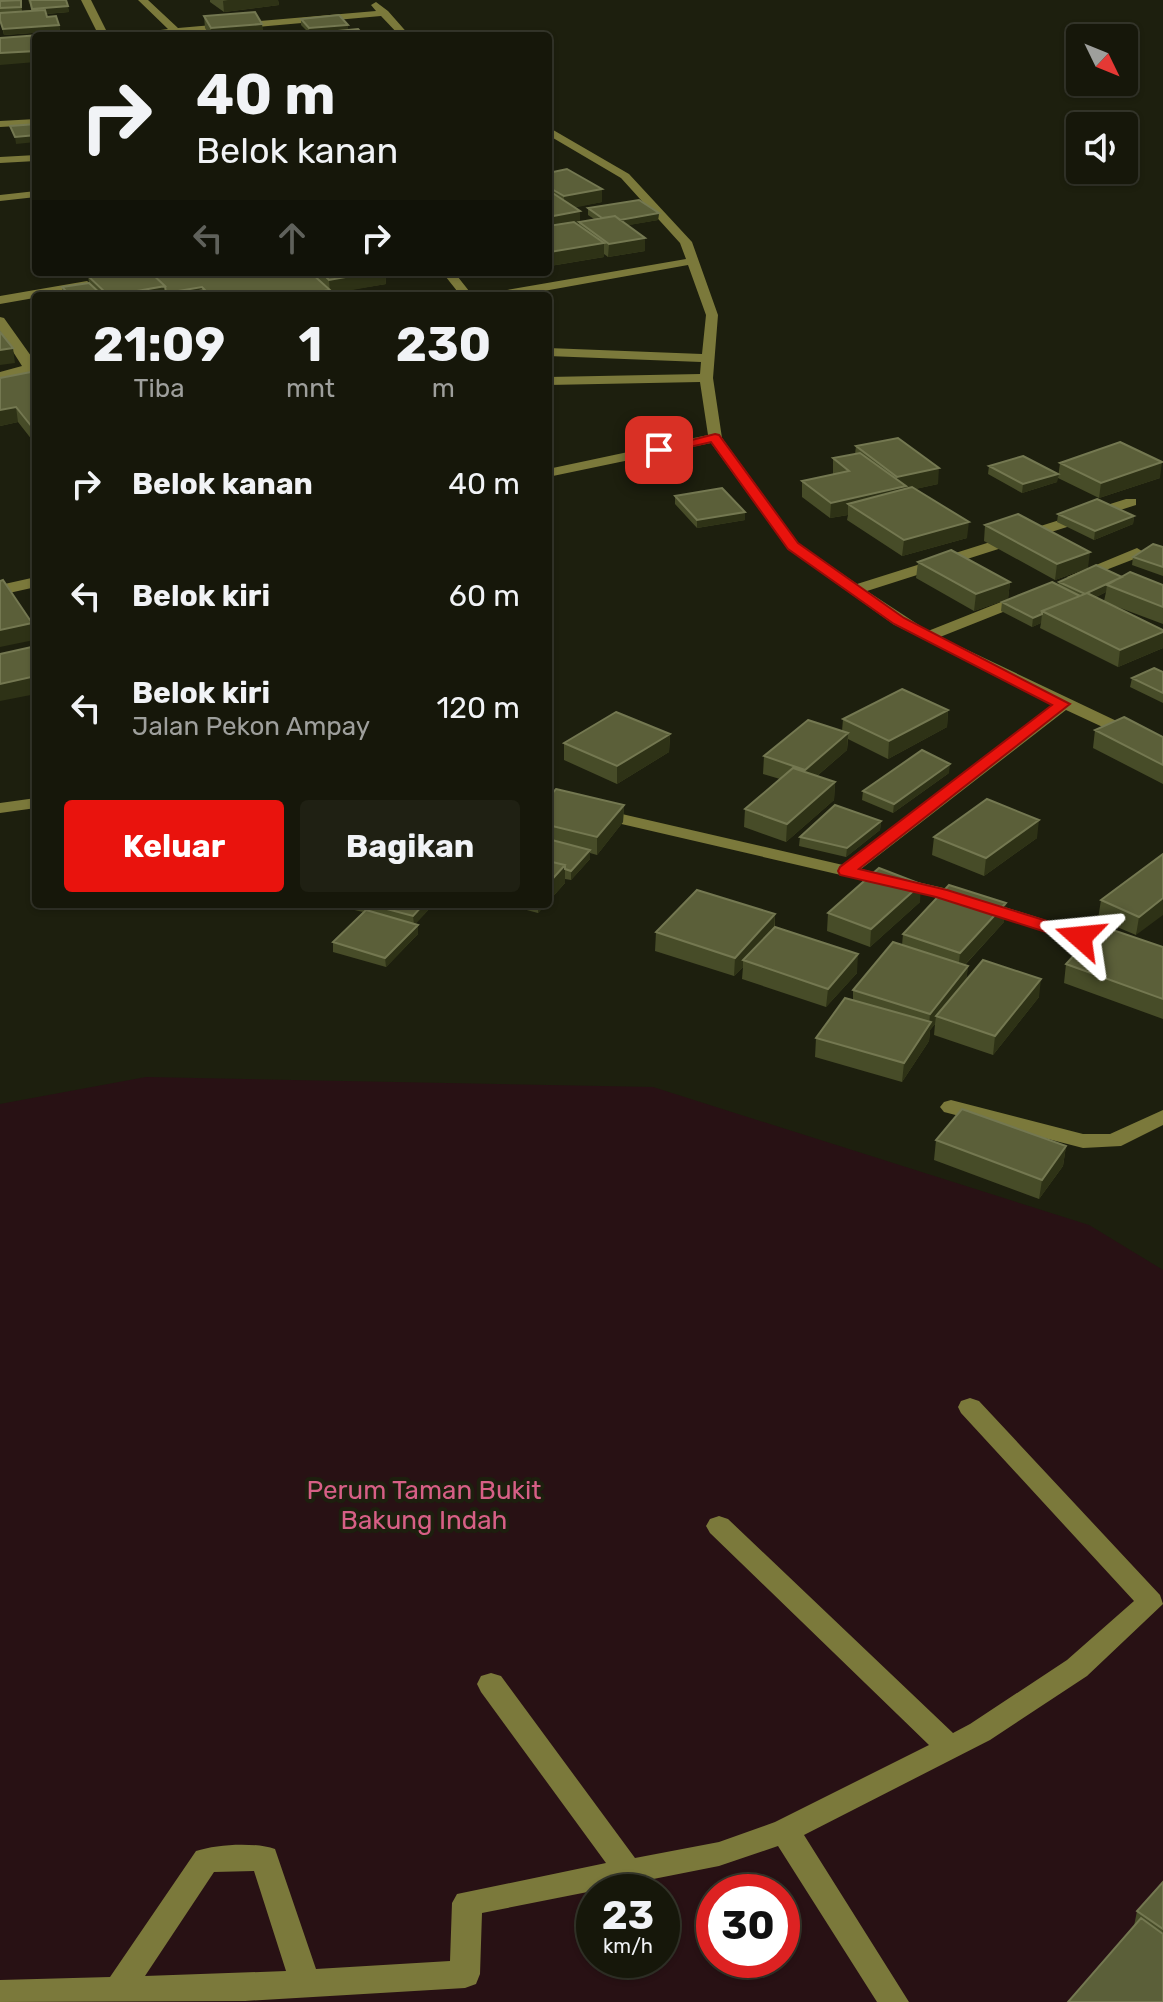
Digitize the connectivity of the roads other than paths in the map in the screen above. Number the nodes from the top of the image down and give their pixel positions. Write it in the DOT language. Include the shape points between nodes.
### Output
graph roads {
  1 [pos="86,0"];
  2 [pos="143,0"];
  3 [pos="370,0"];
  4 [pos="385,13"];
  5 [pos="288,20"];
  6 [pos="174,29"];
  7 [pos="102,32"];
  8 [pos="151,32"];
  9 [pos="293,32"];
  10 [pos="402,32"];
  11 [pos="32,122"];
  12 [pos="0,124"];
  13 [pos="552,132"];
  14 [pos="32,158"];
  15 [pos="0,160"];
  16 [pos="32,194"];
  17 [pos="0,198"];
  18 [pos="693,261"];
  19 [pos="451,276"];
  20 [pos="103,282"];
  21 [pos="46,292"];
  22 [pos="464,292"];
  23 [pos="518,292"];
  24 [pos="32,294"];
  25 [pos="0,300"];
  26 [pos="0,321"];
  27 [pos="552,352"];
  28 [pos="608,355"];
  29 [pos="708,358"];
  30 [pos="32,367"];
  31 [pos="32,368"];
  32 [pos="0,376"];
  33 [pos="706,378"];
  34 [pos="603,380"];
  35 [pos="552,381"];
  36 [pos="715,438"];
  37 [pos="552,472"];
  38 [pos="1131,502"];
  39 [pos="1137,553"];
  40 [pos="32,583"];
  41 [pos="0,590"];
  42 [pos="854,590"];
  43 [pos="927,637"];
  44 [pos="1063,704"];
  45 [pos="1163,750"];
  46 [pos="552,803"];
  47 [pos="32,804"];
  48 [pos="0,808"];
  49 [pos="846,871"];
  50 [pos="1163,963"];
  51 [pos="951,1107"];
  52 [pos="1163,1117"];
  53 [pos="970,1407"];
  54 [pos="719,1526"];
  55 [pos="491,1684"];
  56 [pos="950,1747"];
  57 [pos="785,1831"];
  58 [pos="628,1871"];
  59 [pos="305,1983"];
  60 [pos="119,1990"];
  61 [pos="0,1994"];
  62 [pos="245,1994"];
  63 [pos="894,2002"];
  1 -- 7 [label="street"];
  2 -- 6 [label="street"];
  3 -- 4 [label="street"];
  4 -- 5 [label="street"];
  4 -- 10 [label="street"];
  5 -- 6 [label="street"];
  5 -- 9 [label="street"];
  6 -- 8 [label="street"];
  11 -- 12 [label="street"];
  13 -- 18 [label="street" via="625,176 686,242"];
  14 -- 15 [label="street"];
  16 -- 17 [label="street"];
  18 -- 23 [label="street"];
  18 -- 29 [label="street" via="712,315"];
  19 -- 22 [label="street"];
  20 -- 21 [label="street"];
  24 -- 25 [label="street"];
  26 -- 30 [label="street"];
  27 -- 28 [label="street"];
  28 -- 29 [label="street"];
  28 -- 34 [label="street"];
  29 -- 33 [label="street"];
  31 -- 32 [label="street"];
  33 -- 34 [label="street"];
  33 -- 36 [label="street"];
  34 -- 35 [label="street"];
  36 -- 37 [label="street"];
  36 -- 42 [label="street" via="793,546"];
  38 -- 42 [label="street"];
  39 -- 43 [label="street"];
  40 -- 41 [label="street"];
  42 -- 43 [label="street"];
  43 -- 44 [label="street"];
  44 -- 45 [label="street"];
  44 -- 49 [label="street"];
  46 -- 49 [label="street"];
  47 -- 48 [label="street"];
  49 -- 50 [label="street" via="941,893"];
  51 -- 52 [label="street" via="1083,1141 1113,1141"];
  53 -- 56 [label="street" via="1151,1602 1077,1668"];
  54 -- 56 [label="street"];
  55 -- 58 [label="street"];
  56 -- 57 [label="street"];
  57 -- 58 [label="street" via="719,1854"];
  57 -- 63 [label="street"];
  58 -- 59 [label="street" via="467,1903 465,1974"];
  59 -- 60 [label="street" via="265,1858 206,1860"];
  59 -- 62 [label="street"];
  60 -- 61 [label="street"];
  60 -- 62 [label="street"];
}
